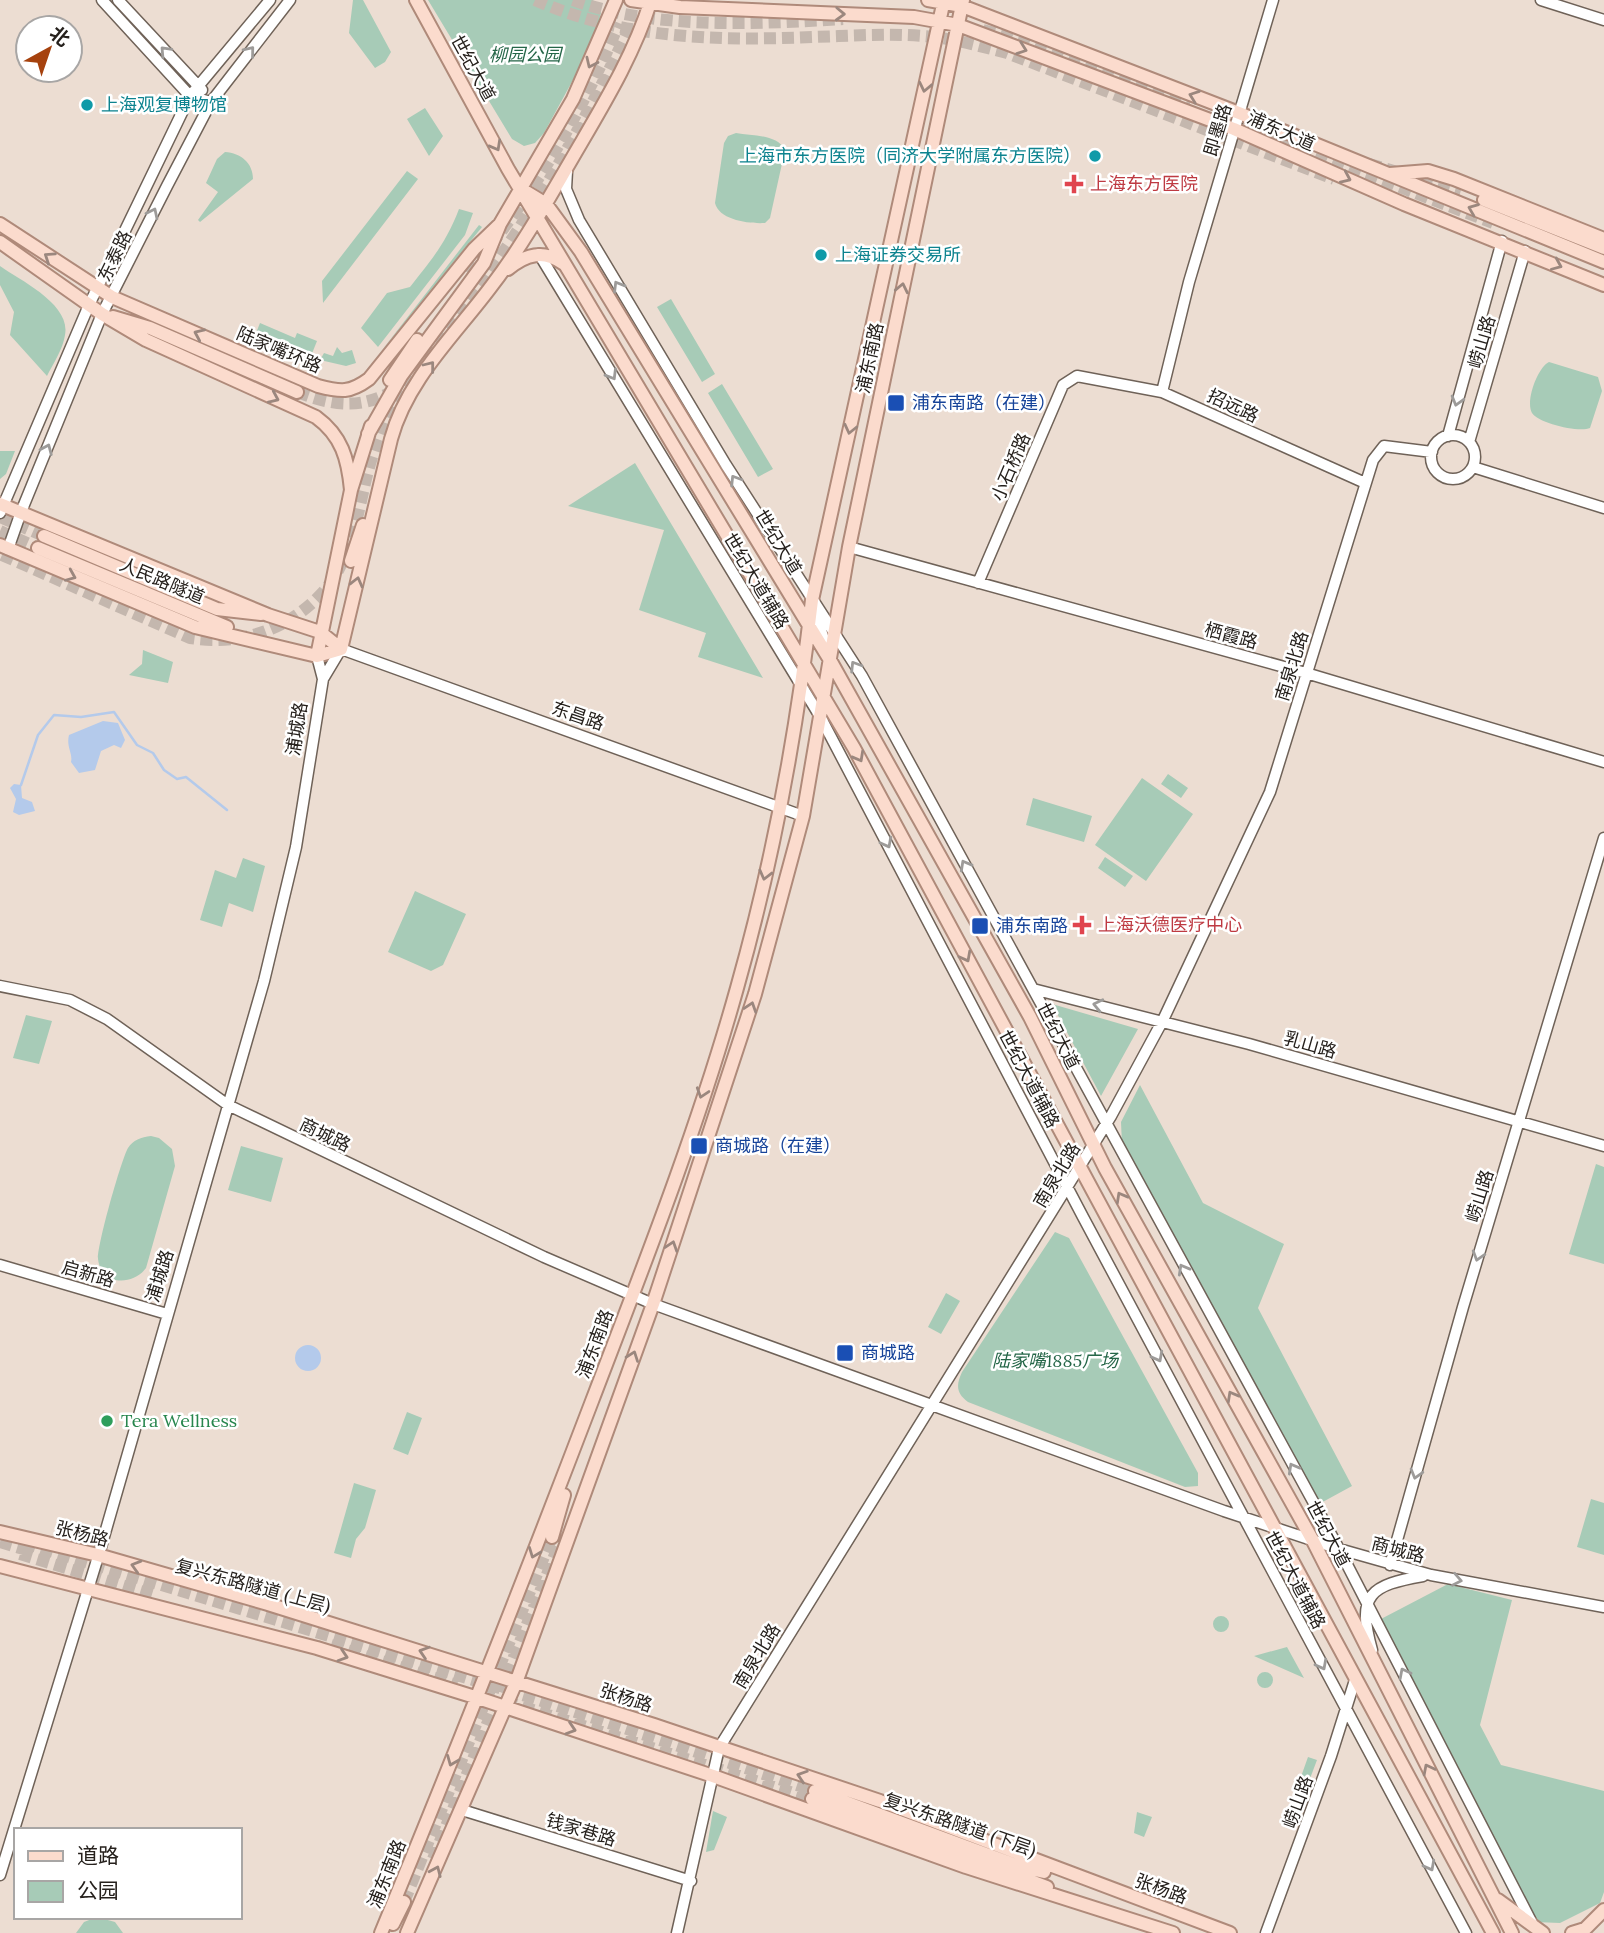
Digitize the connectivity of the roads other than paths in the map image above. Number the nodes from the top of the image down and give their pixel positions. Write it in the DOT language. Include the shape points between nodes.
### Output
graph roads {
  1 [pos="102,0"];
  2 [pos="118,0"];
  3 [pos="270,0"];
  4 [pos="290,0"];
  5 [pos="416,0"];
  6 [pos="616,0"];
  7 [pos="631,0"];
  8 [pos="928,0"];
  9 [pos="1273,0"];
  10 [pos="1541,0"];
  11 [pos="944,1"];
  12 [pos="650,2"];
  13 [pos="962,3"];
  14 [pos="1604,20"];
  15 [pos="940,21"];
  16 [pos="958,25"];
  17 [pos="198,86"];
  18 [pos="190,96"];
  19 [pos="211,102"];
  20 [pos="1239,113"];
  21 [pos="1234,129"];
  22 [pos="571,160"];
  23 [pos="1388,174"];
  24 [pos="520,189"];
  25 [pos="1461,190"];
  26 [pos="546,204"];
  27 [pos="537,217"];
  28 [pos="0,224"];
  29 [pos="500,224"];
  30 [pos="1604,239"];
  31 [pos="0,242"];
  32 [pos="1502,242"];
  33 [pos="1604,248"];
  34 [pos="1525,251"];
  35 [pos="539,254"];
  36 [pos="1604,262"];
  37 [pos="567,267"];
  38 [pos="468,273"];
  39 [pos="495,282"];
  40 [pos="1604,285"];
  41 [pos="99,289"];
  42 [pos="113,297"];
  43 [pos="89,305"];
  44 [pos="102,314"];
  45 [pos="399,363"];
  46 [pos="1084,376"];
  47 [pos="354,390"];
  48 [pos="297,392"];
  49 [pos="1162,392"];
  50 [pos="368,434"];
  51 [pos="1448,436"];
  52 [pos="391,439"];
  53 [pos="1469,442"];
  54 [pos="1432,452"];
  55 [pos="1473,467"];
  56 [pos="1363,482"];
  57 [pos="351,490"];
  58 [pos="1,507"];
  59 [pos="1604,508"];
  60 [pos="20,512"];
  61 [pos="4,547"];
  62 [pos="849,547"];
  63 [pos="351,561"];
  64 [pos="978,583"];
  65 [pos="811,600"];
  66 [pos="268,615"];
  67 [pos="809,626"];
  68 [pos="320,632"];
  69 [pos="833,633"];
  70 [pos="273,643"];
  71 [pos="341,649"];
  72 [pos="317,656"];
  73 [pos="830,660"];
  74 [pos="805,668"];
  75 [pos="1306,673"];
  76 [pos="323,679"];
  77 [pos="803,688"];
  78 [pos="824,698"];
  79 [pos="821,718"];
  80 [pos="1604,762"];
  81 [pos="781,809"];
  82 [pos="803,816"];
  83 [pos="1604,838"];
  84 [pos="0,986"];
  85 [pos="1033,989"];
  86 [pos="1030,1017"];
  87 [pos="1163,1020"];
  88 [pos="228,1105"];
  89 [pos="1520,1120"];
  90 [pos="1106,1126"];
  91 [pos="1094,1146"];
  92 [pos="1604,1146"];
  93 [pos="1080,1168"];
  94 [pos="1068,1189"];
  95 [pos="0,1265"];
  96 [pos="632,1295"];
  97 [pos="653,1304"];
  98 [pos="167,1314"];
  99 [pos="593,1398"];
  100 [pos="930,1403"];
  101 [pos="616,1408"];
  102 [pos="1244,1518"];
  103 [pos="1275,1529"];
  104 [pos="0,1532"];
  105 [pos="1313,1541"];
  106 [pos="1339,1549"];
  107 [pos="98,1555"];
  108 [pos="1390,1565"];
  109 [pos="0,1566"];
  110 [pos="1431,1575"];
  111 [pos="161,1578"];
  112 [pos="88,1587"];
  113 [pos="157,1597"];
  114 [pos="1367,1604"];
  115 [pos="1604,1607"];
  116 [pos="336,1626"];
  117 [pos="317,1648"];
  118 [pos="489,1672"];
  119 [pos="1354,1680"];
  120 [pos="517,1681"];
  121 [pos="478,1698"];
  122 [pos="506,1707"];
  123 [pos="1346,1709"];
  124 [pos="1416,1746"];
  125 [pos="719,1748"];
  126 [pos="713,1776"];
  127 [pos="462,1810"];
  128 [pos="14,1828"];
  129 [pos="14,1829"];
  130 [pos="0,1875"];
  131 [pos="691,1881"];
  132 [pos="1096,1884"];
  133 [pos="1492,1895"];
  134 [pos="1086,1905"];
  135 [pos="1604,1910"];
  136 [pos="1538,1932"];
  137 [pos="381,1933"];
  138 [pos="389,1933"];
  139 [pos="402,1933"];
  140 [pos="407,1933"];
  141 [pos="677,1933"];
  142 [pos="1173,1933"];
  143 [pos="1230,1933"];
  144 [pos="1266,1933"];
  145 [pos="1466,1933"];
  146 [pos="1493,1933"];
  147 [pos="1512,1933"];
  148 [pos="1572,1933"];
  1 -- 18 [label="street"];
  17 -- 2 [label="street, one-way"];
  3 -- 17 [label="street, 东泰路"];
  19 -- 4 [label="street, 东泰路, one-way"];
  5 -- 24 [label="main road, 世纪大道, one-way"];
  6 -- 24 [label="main road, one-way" via="573,99"];
  7 -- 12 [label="main road, 浦东大道"];
  8 -- 11 [label="main road, 浦东大道"];
  9 -- 20 [label="street, 即墨路"];
  10 -- 14 [label="street"];
  11 -- 13 [label="main road, 浦东大道"];
  11 -- 15 [label="main road, 浦东南路"];
  12 -- 15 [label="main road, 浦东大道, one-way"];
  12 -- 22 [label="main road" via="634,46"];
  13 -- 16 [label="main road, 浦东南路"];
  20 -- 13 [label="main road, 浦东大道, one-way"];
  15 -- 16 [label="main road, 浦东大道"];
  15 -- 65 [label="main road, 浦东南路, one-way"];
  16 -- 21 [label="main road, 浦东大道, one-way"];
  62 -- 16 [label="main road, 浦东南路, one-way"];
  17 -- 18 [label="street, 东泰路"];
  17 -- 19 [label="street"];
  18 -- 19 [label="street"];
  18 -- 41 [label="street, 东泰路"];
  42 -- 19 [label="street, 东泰路, one-way"];
  20 -- 21 [label="street, 即墨路"];
  20 -- 23 [label="main road, 浦东大道"];
  21 -- 32 [label="main road, 浦东大道, one-way"];
  21 -- 49 [label="street, 即墨路"];
  22 -- 26 [label="main road"];
  65 -- 22 [label="street, 世纪大道辅路, one-way" via="579,220 566,188"];
  23 -- 30 [label="main road" via="1428,171 1454,178"];
  36 -- 23 [label="main road, 浦东大道, one-way"];
  24 -- 26 [label="main road, 世纪大道"];
  24 -- 27 [label="main road, 世纪大道"];
  24 -- 29 [label="main road"];
  25 -- 33 [label="main road"];
  26 -- 27 [label="main road"];
  26 -- 67 [label="main road, 世纪大道" via="606,290"];
  27 -- 37 [label="main road, 世纪大道"];
  27 -- 39 [label="main road"];
  41 -- 28 [label="main road, 陆家嘴环路, one-way"];
  29 -- 47 [label="main road" via="463,262 388,358"];
  29 -- 50 [label="main road" via="476,276 401,376"];
  31 -- 43 [label="main road"];
  32 -- 34 [label="main road, 浦东大道"];
  32 -- 51 [label="street, one-way"];
  34 -- 40 [label="main road, 浦东大道, one-way"];
  34 -- 53 [label="street, 崂山路"];
  35 -- 37 [label="main road" via="556,258"];
  35 -- 39 [label="main road" via="522,259"];
  35 -- 77 [label="street, 世纪大道辅路, one-way"];
  37 -- 74 [label="main road, 世纪大道"];
  38 -- 45 [label="main road"];
  52 -- 39 [label="main road, 浦城路, one-way" via="416,384"];
  41 -- 42 [label="main road, 陆家嘴环路"];
  41 -- 43 [label="street, 东泰路"];
  42 -- 44 [label="street, 东泰路"];
  47 -- 42 [label="main road, 陆家嘴环路, one-way" via="318,386"];
  43 -- 44 [label="main road"];
  43 -- 58 [label="street, 东泰路"];
  44 -- 48 [label="main road" via="150,328"];
  44 -- 57 [label="main road, one-way" via="146,340 316,417 340,441"];
  60 -- 44 [label="street, 东泰路, one-way"];
  45 -- 47 [label="main road" via="378,381"];
  45 -- 50 [label="main road"];
  46 -- 49 [label="street, 招远路"];
  46 -- 64 [label="street, 小石桥路" via="1063,385"];
  49 -- 56 [label="street, 招远路"];
  50 -- 57 [label="main road, 浦城路"];
  51 -- 53 [label="street"];
  51 -- 54 [label="street" via="1436,443"];
  52 -- 63 [label="main road" via="381,457"];
  71 -- 52 [label="main road, 浦城路, one-way"];
  53 -- 55 [label="street, 崂山路" via="1475,454"];
  54 -- 55 [label="street" via="1436,470 1448,478 1462,477"];
  54 -- 56 [label="street, 南泉北路" via="1384,446"];
  55 -- 59 [label="street"];
  56 -- 75 [label="street, 南泉北路"];
  57 -- 68 [label="main road, 浦城路"];
  58 -- 60 [label="main road, 东昌路"];
  60 -- 61 [label="street, 东泰路"];
  60 -- 66 [label="main road, 东昌路"];
  61 -- 70 [label="main road, one-way" via="195,627"];
  62 -- 64 [label="street, 栖霞路"];
  62 -- 69 [label="main road, 浦东南路"];
  64 -- 75 [label="street, 栖霞路"];
  65 -- 67 [label="main road, 浦东南路"];
  65 -- 69 [label="street, 世纪大道辅路"];
  65 -- 73 [label="street, 世纪大道辅路"];
  66 -- 68 [label="main road, 东昌路"];
  66 -- 70 [label="main road, 人民路隧道" via="218,609 41,542 216,623"];
  67 -- 73 [label="main road, 世纪大道"];
  67 -- 74 [label="main road, 浦东南路"];
  68 -- 71 [label="main road, 东昌路"];
  68 -- 72 [label="main road, 浦城路"];
  69 -- 73 [label="main road, 浦东南路"];
  85 -- 69 [label="street, 世纪大道辅路, one-way" via="862,676"];
  70 -- 72 [label="main road"];
  71 -- 72 [label="main road"];
  71 -- 76 [label="street, 浦城路"];
  71 -- 81 [label="street, 东昌路"];
  72 -- 76 [label="street, 浦城路"];
  73 -- 78 [label="main road, 浦东南路"];
  73 -- 86 [label="main road, 世纪大道"];
  74 -- 77 [label="main road, 浦东南路"];
  74 -- 78 [label="main road, 世纪大道"];
  75 -- 80 [label="street, 栖霞路"];
  75 -- 87 [label="street, 南泉北路" via="1265,803"];
  76 -- 88 [label="street, 浦城路" via="278,930"];
  77 -- 79 [label="street, 世纪大道辅路"];
  77 -- 81 [label="main road, 浦东南路"];
  78 -- 79 [label="main road, 浦东南路"];
  78 -- 93 [label="main road, 世纪大道, one-way"];
  79 -- 82 [label="main road, 浦东南路"];
  79 -- 94 [label="street, 世纪大道辅路, one-way"];
  81 -- 82 [label="street, 东昌路"];
  81 -- 96 [label="main road, 浦东南路, one-way" via="737,988"];
  97 -- 82 [label="main road, 浦东南路, one-way" via="755,994"];
  83 -- 89 [label="street, 崂山路"];
  84 -- 88 [label="street, 商城路" via="70,1000 107,1019"];
  85 -- 86 [label="street"];
  87 -- 85 [label="street, 乳山路, one-way"];
  85 -- 90 [label="street, 世纪大道辅路"];
  86 -- 91 [label="main road, 世纪大道"];
  87 -- 89 [label="street, 乳山路"];
  87 -- 90 [label="street, 南泉北路"];
  88 -- 96 [label="street, 商城路"];
  88 -- 98 [label="street, 浦城路"];
  89 -- 92 [label="street, 乳山路"];
  89 -- 108 [label="street, 崂山路, one-way"];
  90 -- 91 [label="street, 南泉北路"];
  106 -- 90 [label="street, 世纪大道辅路, one-way"];
  91 -- 93 [label="street, 南泉北路"];
  105 -- 91 [label="main road, 世纪大道, one-way"];
  93 -- 94 [label="street, 南泉北路"];
  93 -- 103 [label="main road, 世纪大道"];
  94 -- 100 [label="street, 南泉北路"];
  94 -- 102 [label="street, 世纪大道辅路, one-way"];
  95 -- 98 [label="street, 启新路"];
  96 -- 97 [label="street, 商城路"];
  96 -- 99 [label="main road, 浦东南路"];
  97 -- 100 [label="street, 商城路"];
  101 -- 97 [label="main road, 浦东南路, one-way"];
  98 -- 107 [label="street, 浦城路"];
  99 -- 101 [label="main road, 浦东南路" via="556,1539"];
  99 -- 118 [label="main road, 浦东南路, one-way"];
  100 -- 102 [label="street, 商城路"];
  100 -- 125 [label="street, 南泉北路"];
  101 -- 120 [label="main road, 浦东南路"];
  102 -- 103 [label="street, 商城路"];
  102 -- 123 [label="street, 世纪大道辅路, one-way"];
  103 -- 105 [label="street, 商城路"];
  103 -- 119 [label="main road, 世纪大道"];
  104 -- 107 [label="main road, 张杨路"];
  105 -- 106 [label="street, 商城路"];
  105 -- 124 [label="main road, 世纪大道"];
  106 -- 108 [label="street, 商城路"];
  106 -- 114 [label="street, 世纪大道辅路"];
  107 -- 112 [label="street, 浦城路"];
  116 -- 107 [label="main road, 张杨路, one-way"];
  108 -- 110 [label="street, 商城路"];
  109 -- 112 [label="main road"];
  110 -- 114 [label="street" via="1389,1581 1376,1588"];
  110 -- 115 [label="street, 商城路, one-way"];
  111 -- 116 [label="main road, 复兴东路隧道 (上层)"];
  112 -- 117 [label="main road"];
  112 -- 128 [label="street, 浦城路"];
  113 -- 117 [label="main road, 复兴东路隧道 (上层)"];
  114 -- 124 [label="street" via="1371,1648"];
  136 -- 114 [label="street, 世纪大道辅路, one-way"];
  118 -- 116 [label="main road, 张杨路, one-way"];
  117 -- 121 [label="main road, one-way"];
  118 -- 120 [label="main road, 张杨路"];
  118 -- 121 [label="main road, 浦东南路"];
  119 -- 123 [label="street, 崂山路"];
  119 -- 146 [label="main road, 世纪大道" via="1387,1732"];
  120 -- 122 [label="main road, 浦东南路"];
  120 -- 125 [label="main road, 张杨路"];
  121 -- 122 [label="main road"];
  121 -- 137 [label="main road, 浦东南路, one-way"];
  122 -- 126 [label="main road, one-way"];
  122 -- 127 [label="main road, 浦东南路"];
  123 -- 144 [label="street, 崂山路"];
  123 -- 145 [label="street, 世纪大道辅路, one-way"];
  133 -- 124 [label="main road, 世纪大道, one-way"];
  125 -- 126 [label="street, 南泉北路"];
  132 -- 125 [label="main road, 张杨路, one-way" via="880,1801"];
  126 -- 131 [label="street, 南泉北路"];
  126 -- 134 [label="main road"];
  127 -- 131 [label="street, 钱家巷路"];
  140 -- 127 [label="main road, 浦东南路, one-way"];
  129 -- 130 [label="street, 浦城路"];
  131 -- 141 [label="street, 南泉北路"];
  132 -- 134 [label="main road, 复兴东路隧道 (下层)" via="1021,1867 813,1795"];
  132 -- 143 [label="main road, 张杨路"];
  133 -- 136 [label="main road"];
  133 -- 147 [label="main road, 世纪大道"];
  134 -- 142 [label="main road"];
  135 -- 148 [label="main road" via="1585,1929"];
  138 -- 139 [label="main road, 浦东南路" via="409,1904"];
}
